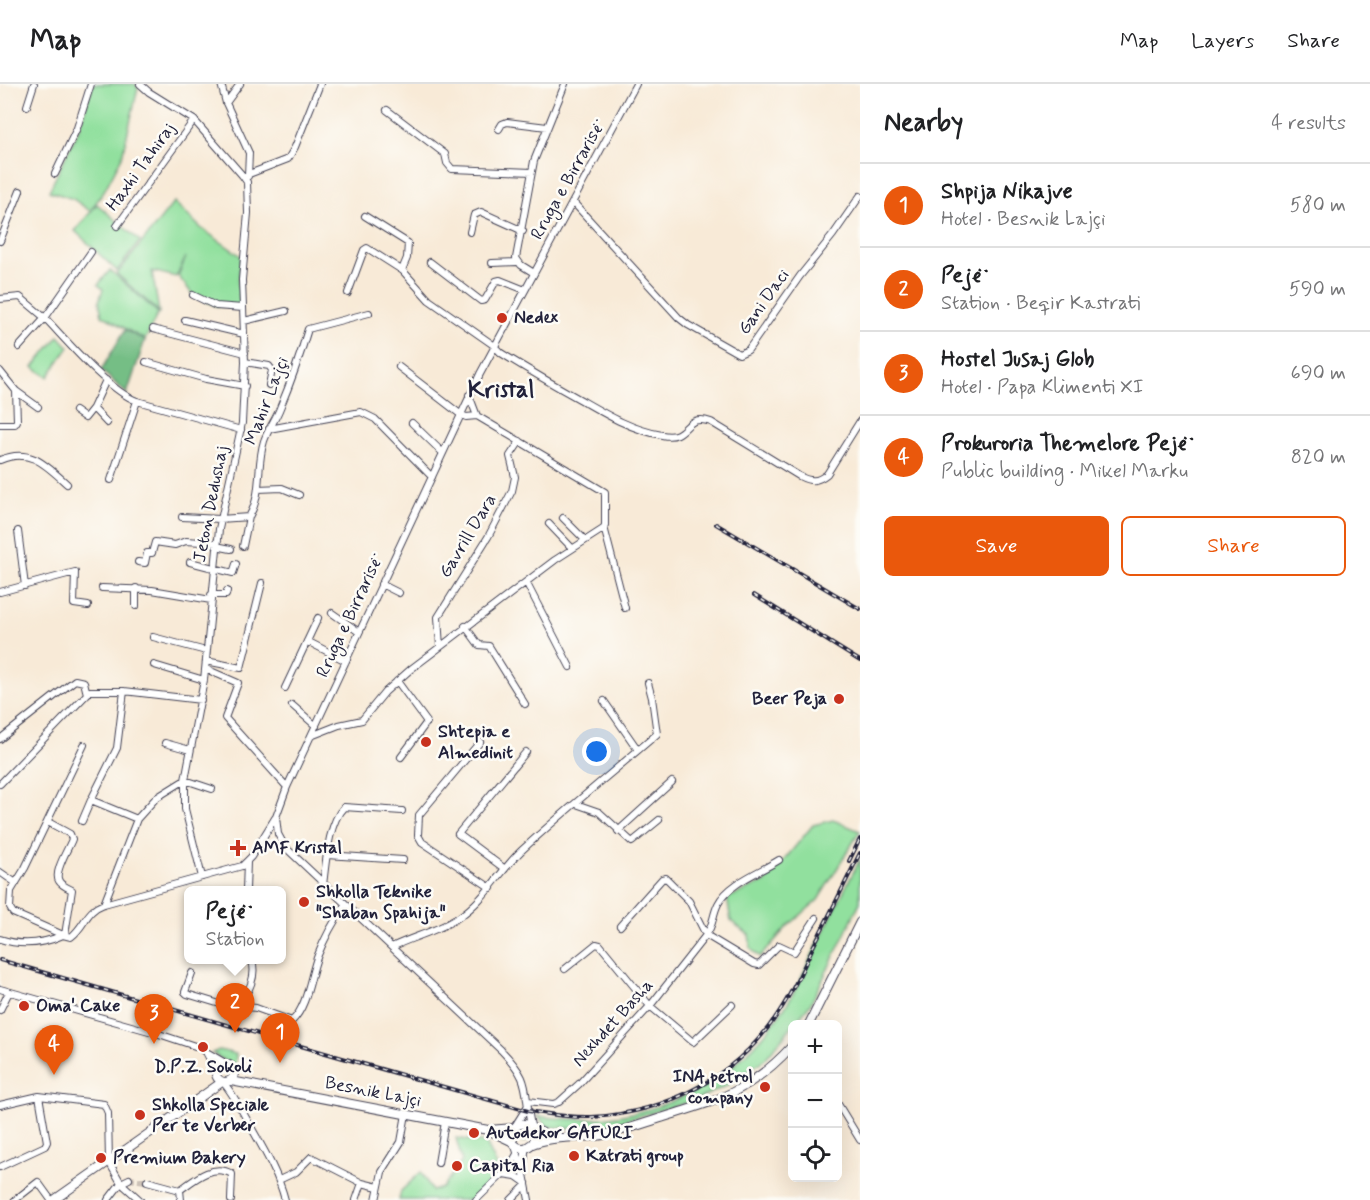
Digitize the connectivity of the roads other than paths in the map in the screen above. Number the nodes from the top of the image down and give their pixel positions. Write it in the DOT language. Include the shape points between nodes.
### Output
graph roads {
  1 [pos="34,84"];
  2 [pos="91,84"];
  3 [pos="140,84"];
  4 [pos="220,84"];
  5 [pos="240,84"];
  6 [pos="320,84"];
  7 [pos="565,84"];
  8 [pos="636,84"];
  9 [pos="226,103"];
  10 [pos="27,106"];
  11 [pos="387,110"];
  12 [pos="194,120"];
  13 [pos="548,127"];
  14 [pos="499,129"];
  15 [pos="532,172"];
  16 [pos="55,174"];
  17 [pos="249,174"];
  18 [pos="247,182"];
  19 [pos="21,191"];
  20 [pos="860,196"];
  21 [pos="573,202"];
  22 [pos="365,216"];
  23 [pos="117,226"];
  24 [pos="523,231"];
  25 [pos="470,232"];
  26 [pos="0,241"];
  27 [pos="91,252"];
  28 [pos="430,262"];
  29 [pos="518,262"];
  30 [pos="492,263"];
  31 [pos="402,270"];
  32 [pos="534,273"];
  33 [pos="525,290"];
  34 [pos="348,293"];
  35 [pos="193,295"];
  36 [pos="0,299"];
  37 [pos="243,308"];
  38 [pos="286,311"];
  39 [pos="369,313"];
  40 [pos="45,318"];
  41 [pos="185,320"];
  42 [pos="244,321"];
  43 [pos="153,329"];
  44 [pos="244,334"];
  45 [pos="19,347"];
  46 [pos="495,347"];
  47 [pos="245,353"];
  48 [pos="146,362"];
  49 [pos="246,362"];
  50 [pos="399,367"];
  51 [pos="0,371"];
  52 [pos="106,380"];
  53 [pos="269,385"];
  54 [pos="245,386"];
  55 [pos="16,391"];
  56 [pos="470,395"];
  57 [pos="137,401"];
  58 [pos="38,407"];
  59 [pos="93,408"];
  60 [pos="75,411"];
  61 [pos="460,414"];
  62 [pos="477,416"];
  63 [pos="860,421"];
  64 [pos="107,423"];
  65 [pos="412,423"];
  66 [pos="0,424"];
  67 [pos="269,429"];
  68 [pos="241,430"];
  69 [pos="520,441"];
  70 [pos="443,453"];
  71 [pos="0,460"];
  72 [pos="432,477"];
  73 [pos="111,480"];
  74 [pos="67,484"];
  75 [pos="258,489"];
  76 [pos="299,495"];
  77 [pos="249,517"];
  78 [pos="182,518"];
  79 [pos="564,518"];
  80 [pos="220,519"];
  81 [pos="549,524"];
  82 [pos="604,527"];
  83 [pos="18,531"];
  84 [pos="585,540"];
  85 [pos="216,545"];
  86 [pos="243,546"];
  87 [pos="572,548"];
  88 [pos="231,549"];
  89 [pos="138,562"];
  90 [pos="190,562"];
  91 [pos="236,564"];
  92 [pos="214,568"];
  93 [pos="526,582"];
  94 [pos="262,583"];
  95 [pos="381,584"];
  96 [pos="25,585"];
  97 [pos="102,588"];
  98 [pos="136,588"];
  99 [pos="227,591"];
  100 [pos="0,592"];
  101 [pos="399,593"];
  102 [pos="211,597"];
  103 [pos="88,606"];
  104 [pos="136,606"];
  105 [pos="625,608"];
  106 [pos="332,613"];
  107 [pos="318,618"];
  108 [pos="465,626"];
  109 [pos="359,632"];
  110 [pos="153,638"];
  111 [pos="307,642"];
  112 [pos="440,647"];
  113 [pos="207,651"];
  114 [pos="346,660"];
  115 [pos="206,661"];
  116 [pos="154,665"];
  117 [pos="570,667"];
  118 [pos="206,669"];
  119 [pos="204,680"];
  120 [pos="397,681"];
  121 [pos="648,683"];
  122 [pos="285,688"];
  123 [pos="124,691"];
  124 [pos="87,694"];
  125 [pos="201,700"];
  126 [pos="604,701"];
  127 [pos="525,704"];
  128 [pos="292,705"];
  129 [pos="316,726"];
  130 [pos="311,736"];
  131 [pos="0,739"];
  132 [pos="480,742"];
  133 [pos="165,743"];
  134 [pos="84,745"];
  135 [pos="190,750"];
  136 [pos="638,750"];
  137 [pos="526,753"];
  138 [pos="401,757"];
  139 [pos="185,780"];
  140 [pos="672,782"];
  141 [pos="0,784"];
  142 [pos="287,787"];
  143 [pos="212,789"];
  144 [pos="91,800"];
  145 [pos="576,804"];
  146 [pos="402,812"];
  147 [pos="276,818"];
  148 [pos="137,819"];
  149 [pos="659,820"];
  150 [pos="82,821"];
  151 [pos="48,822"];
  152 [pos="618,831"];
  153 [pos="327,855"];
  154 [pos="403,860"];
  155 [pos="780,860"];
  156 [pos="248,862"];
  157 [pos="505,869"];
  158 [pos="0,872"];
  159 [pos="202,877"];
  160 [pos="16,883"];
  161 [pos="323,885"];
  162 [pos="246,886"];
  163 [pos="491,888"];
  164 [pos="104,904"];
  165 [pos="345,904"];
  166 [pos="816,918"];
  167 [pos="860,922"];
  168 [pos="620,926"];
  169 [pos="64,935"];
  170 [pos="706,935"];
  171 [pos="0,939"];
  172 [pos="392,947"];
  173 [pos="253,964"];
  174 [pos="565,969"];
  175 [pos="192,973"];
  176 [pos="0,989"];
  177 [pos="9,992"];
  178 [pos="239,1005"];
  179 [pos="732,1005"];
  180 [pos="650,1006"];
  181 [pos="0,1011"];
  182 [pos="811,1020"];
  183 [pos="788,1050"];
  184 [pos="205,1051"];
  185 [pos="227,1064"];
  186 [pos="234,1071"];
  187 [pos="216,1072"];
  188 [pos="226,1082"];
  189 [pos="253,1084"];
  190 [pos="39,1096"];
  191 [pos="196,1101"];
  192 [pos="527,1104"];
  193 [pos="0,1105"];
  194 [pos="842,1112"];
  195 [pos="406,1114"];
  196 [pos="445,1122"];
  197 [pos="515,1127"];
  198 [pos="531,1127"];
  199 [pos="488,1130"];
  200 [pos="573,1137"];
  201 [pos="860,1140"];
  202 [pos="513,1143"];
  203 [pos="529,1146"];
  204 [pos="518,1154"];
  205 [pos="109,1162"];
  206 [pos="438,1163"];
  207 [pos="0,1167"];
  208 [pos="504,1174"];
  209 [pos="524,1174"];
  210 [pos="129,1179"];
  211 [pos="279,1180"];
  212 [pos="147,1181"];
  213 [pos="121,1183"];
  214 [pos="362,1183"];
  215 [pos="526,1184"];
  216 [pos="378,1187"];
  217 [pos="180,1190"];
  218 [pos="15,1200"];
  219 [pos="53,1200"];
  220 [pos="108,1200"];
  221 [pos="140,1200"];
  222 [pos="181,1200"];
  223 [pos="231,1200"];
  224 [pos="285,1200"];
  225 [pos="356,1200"];
  226 [pos="376,1200"];
  227 [pos="476,1200"];
  228 [pos="512,1200"];
  229 [pos="529,1200"];
  1 -- 10 [label="street"];
  2 -- 16 [label="street" via="77,128"];
  3 -- 12 [label="street, Haxhi Tahiraj"];
  4 -- 9 [label="street"];
  5 -- 9 [label="street"];
  6 -- 17 [label="street" via="288,159"];
  7 -- 13 [label="street"];
  8 -- 21 [label="street, Rruga e Birrarisë"];
  9 -- 17 [label="street" via="249,153"];
  11 -- 15 [label="street" via="442,152 452,169"];
  12 -- 18 [label="street"];
  12 -- 23 [label="street, Haxhi Tahiraj"];
  13 -- 14 [label="street" via="507,122"];
  13 -- 15 [label="street"];
  15 -- 24 [label="street"];
  17 -- 18 [label="street, Jeton Dedushaj"];
  18 -- 37 [label="street, Jeton Dedushaj"];
  19 -- 26 [label="street"];
  20 -- 21 [label="street, Gani Daci" via="753,344 739,354 679,318"];
  21 -- 32 [label="street, Rruga e Birrarisë"];
  22 -- 31 [label="street" via="408,243"];
  24 -- 25 [label="street" via="481,212 474,215"];
  24 -- 29 [label="street"];
  27 -- 40 [label="street"];
  28 -- 33 [label="street" via="481,301 486,300 500,280"];
  29 -- 30 [label="street"];
  29 -- 32 [label="street"];
  31 -- 34 [label="street" via="365,249"];
  31 -- 46 [label="street" via="429,300"];
  32 -- 33 [label="street, Rruga e Birrarisë"];
  33 -- 46 [label="street, Rruga e Birrarisë"];
  35 -- 37 [label="street" via="216,306"];
  36 -- 40 [label="street" via="20,297"];
  37 -- 42 [label="street, Jeton Dedushaj"];
  38 -- 42 [label="street"];
  39 -- 67 [label="street, Mahir Lajçi" via="308,330"];
  40 -- 45 [label="street"];
  40 -- 52 [label="street"];
  41 -- 44 [label="street"];
  42 -- 44 [label="street, Jeton Dedushaj"];
  43 -- 47 [label="street"];
  44 -- 47 [label="street, Jeton Dedushaj"];
  46 -- 56 [label="street, Rruga e Birrarisë"];
  46 -- 63 [label="street" via="542,378 630,426 676,436 693,421 702,419 812,481 827,474"];
  47 -- 49 [label="street, Jeton Dedushaj"];
  48 -- 54 [label="street"];
  49 -- 53 [label="street" via="269,366"];
  49 -- 54 [label="street, Jeton Dedushaj"];
  50 -- 61 [label="street"];
  51 -- 55 [label="street"];
  52 -- 57 [label="street" via="125,397"];
  52 -- 59 [label="street"];
  54 -- 68 [label="street, Jeton Dedushaj"];
  55 -- 58 [label="street"];
  55 -- 66 [label="street" via="17,421"];
  56 -- 61 [label="street, Rruga e Birrarisë"];
  56 -- 62 [label="street"];
  57 -- 68 [label="street"];
  57 -- 73 [label="street"];
  59 -- 60 [label="street" via="85,418"];
  59 -- 64 [label="street"];
  61 -- 62 [label="street"];
  61 -- 70 [label="street, Rruga e Birrarisë"];
  62 -- 69 [label="street"];
  65 -- 70 [label="street"];
  67 -- 72 [label="street" via="361,412 375,419"];
  67 -- 75 [label="street, Mahir Lajçi" via="263,442"];
  68 -- 80 [label="street, Jeton Dedushaj"];
  69 -- 82 [label="street" via="605,492"];
  69 -- 112 [label="street, Gavrill Dara" via="510,456 515,477 512,491 438,616"];
  70 -- 72 [label="street, Rruga e Birrarisë"];
  71 -- 74 [label="street" via="31,457"];
  72 -- 95 [label="street, Rruga e Birrarisë"];
  75 -- 76 [label="street" via="282,489"];
  75 -- 77 [label="street, Mahir Lajçi"];
  77 -- 80 [label="street"];
  77 -- 86 [label="street, Mahir Lajçi"];
  78 -- 80 [label="street"];
  79 -- 84 [label="street"];
  80 -- 85 [label="street, Jeton Dedushaj"];
  81 -- 87 [label="street"];
  82 -- 84 [label="street"];
  82 -- 105 [label="street"];
  83 -- 96 [label="street"];
  84 -- 87 [label="street"];
  85 -- 88 [label="street"];
  85 -- 89 [label="street" via="155,542 145,563"];
  85 -- 92 [label="street, Jeton Dedushaj"];
  87 -- 93 [label="street"];
  90 -- 92 [label="street"];
  91 -- 92 [label="street" via="233,573"];
  92 -- 102 [label="street, Jeton Dedushaj"];
  93 -- 108 [label="street"];
  93 -- 117 [label="street"];
  94 -- 115 [label="street" via="241,668"];
  95 -- 101 [label="street"];
  95 -- 109 [label="street, Rruga e Birrarisë"];
  96 -- 100 [label="street"];
  96 -- 103 [label="street" via="75,572 74,604"];
  97 -- 98 [label="street"];
  98 -- 102 [label="street"];
  98 -- 104 [label="street"];
  99 -- 102 [label="street" via="226,595"];
  102 -- 113 [label="street, Jeton Dedushaj"];
  106 -- 109 [label="street"];
  107 -- 111 [label="street"];
  108 -- 112 [label="street"];
  108 -- 127 [label="street" via="479,645 489,646"];
  109 -- 114 [label="street, Rruga e Birrarisë"];
  110 -- 113 [label="street"];
  111 -- 114 [label="street"];
  111 -- 122 [label="street"];
  112 -- 120 [label="street"];
  113 -- 115 [label="street, Jeton Dedushaj"];
  114 -- 129 [label="street, Rruga e Birrarisë"];
  115 -- 118 [label="street, Jeton Dedushaj"];
  116 -- 119 [label="street"];
  118 -- 119 [label="street, Jeton Dedushaj"];
  118 -- 142 [label="street" via="238,683 225,718"];
  119 -- 125 [label="street, Jeton Dedushaj"];
  120 -- 130 [label="street" via="362,720"];
  120 -- 138 [label="street" via="427,722"];
  121 -- 136 [label="street" via="657,734"];
  123 -- 124 [label="street" via="96,690"];
  123 -- 125 [label="street"];
  123 -- 144 [label="street" via="117,748"];
  124 -- 131 [label="street" via="84,682 75,680"];
  124 -- 141 [label="street"];
  125 -- 135 [label="street, Jeton Dedushaj"];
  126 -- 136 [label="street"];
  128 -- 129 [label="street"];
  129 -- 130 [label="street, Rruga e Birrarisë"];
  130 -- 142 [label="street, Rruga e Birrarisë"];
  132 -- 163 [label="street" via="419,815 418,835 422,842"];
  133 -- 135 [label="street"];
  134 -- 151 [label="street"];
  135 -- 139 [label="street, Jeton Dedushaj"];
  136 -- 145 [label="street"];
  137 -- 157 [label="street" via="458,834"];
  139 -- 143 [label="street"];
  139 -- 148 [label="street" via="156,798"];
  139 -- 159 [label="street, Jeton Dedushaj" via="184,809"];
  140 -- 152 [label="street"];
  142 -- 147 [label="street, Rruga e Birrarisë"];
  144 -- 148 [label="street"];
  144 -- 150 [label="street"];
  145 -- 152 [label="street" via="599,812"];
  145 -- 157 [label="street"];
  146 -- 153 [label="street" via="344,807 336,819"];
  147 -- 156 [label="street, Rruga e Birrarisë"];
  147 -- 161 [label="street" via="285,847"];
  148 -- 164 [label="street"];
  149 -- 152 [label="street" via="632,842"];
  151 -- 160 [label="street"];
  151 -- 169 [label="street" via="72,839 58,877 72,890"];
  153 -- 154 [label="street"];
  153 -- 161 [label="street"];
  155 -- 170 [label="street, Nexhdet Basha" via="725,894"];
  156 -- 159 [label="street"];
  156 -- 162 [label="street"];
  157 -- 163 [label="street"];
  158 -- 160 [label="street"];
  159 -- 164 [label="street"];
  160 -- 169 [label="street" via="11,891 10,908 14,913"];
  161 -- 165 [label="street"];
  163 -- 172 [label="street" via="449,924"];
  164 -- 169 [label="street" via="94,908 71,937"];
  165 -- 172 [label="street"];
  165 -- 178 [label="street" via="318,956 304,1003 292,1021"];
  166 -- 170 [label="street" via="794,952 779,945 759,965"];
  167 -- 182 [label="main road"];
  168 -- 170 [label="street" via="666,878 689,901"];
  169 -- 171 [label="street" via="47,942"];
  170 -- 180 [label="street, Nexhdet Basha"];
  172 -- 192 [label="street" via="517,1067 526,1085"];
  173 -- 178 [label="street" via="252,980"];
  174 -- 180 [label="street" via="596,944 600,945"];
  175 -- 178 [label="street" via="187,994"];
  176 -- 177 [label="street"];
  177 -- 181 [label="street"];
  177 -- 184 [label="street" via="156,1033"];
  179 -- 180 [label="street" via="693,1042"];
  180 -- 192 [label="street, Nexhdet Basha" via="559,1102"];
  183 -- 200 [label="main road" via="762,1075 718,1101 608,1134"];
  184 -- 185 [label="street"];
  184 -- 187 [label="street"];
  185 -- 186 [label="main road"];
  185 -- 187 [label="main road" via="219,1066"];
  186 -- 188 [label="main road"];
  186 -- 189 [label="main road, Besnik Lajçi"];
  187 -- 188 [label="main road" via="218,1079"];
  187 -- 191 [label="main road"];
  188 -- 189 [label="main road, Besnik Lajçi"];
  188 -- 191 [label="main road"];
  188 -- 211 [label="street"];
  189 -- 195 [label="main road, Besnik Lajçi"];
  190 -- 193 [label="street"];
  190 -- 205 [label="street" via="104,1104 108,1113"];
  190 -- 207 [label="street" via="48,1136 45,1146"];
  191 -- 205 [label="main road"];
  192 -- 197 [label="street"];
  192 -- 198 [label="street"];
  194 -- 201 [label="street"];
  195 -- 196 [label="main road, Besnik Lajçi"];
  195 -- 216 [label="street" via="401,1142 386,1164"];
  196 -- 199 [label="main road, Besnik Lajçi"];
  196 -- 206 [label="street"];
  197 -- 198 [label="main road"];
  197 -- 199 [label="main road, Besnik Lajçi"];
  197 -- 202 [label="main road"];
  198 -- 200 [label="main road" via="550,1135"];
  198 -- 203 [label="main road" via="535,1137"];
  199 -- 202 [label="main road, Besnik Lajçi"];
  200 -- 203 [label="main road"];
  202 -- 203 [label="main road"];
  202 -- 204 [label="street"];
  203 -- 209 [label="street"];
  204 -- 208 [label="street"];
  204 -- 209 [label="street"];
  205 -- 213 [label="street"];
  205 -- 219 [label="main road"];
  208 -- 215 [label="street" via="516,1176"];
  208 -- 227 [label="street"];
  209 -- 215 [label="street"];
  210 -- 213 [label="street"];
  211 -- 214 [label="street" via="296,1172 311,1157"];
  211 -- 224 [label="street"];
  212 -- 217 [label="street"];
  213 -- 220 [label="street"];
  213 -- 221 [label="street"];
  214 -- 216 [label="street"];
  214 -- 225 [label="street"];
  215 -- 228 [label="street"];
  215 -- 229 [label="street"];
  216 -- 226 [label="street"];
  217 -- 222 [label="street"];
  217 -- 223 [label="street" via="221,1169 232,1174"];
  218 -- 219 [label="street" via="38,1182"];
}
